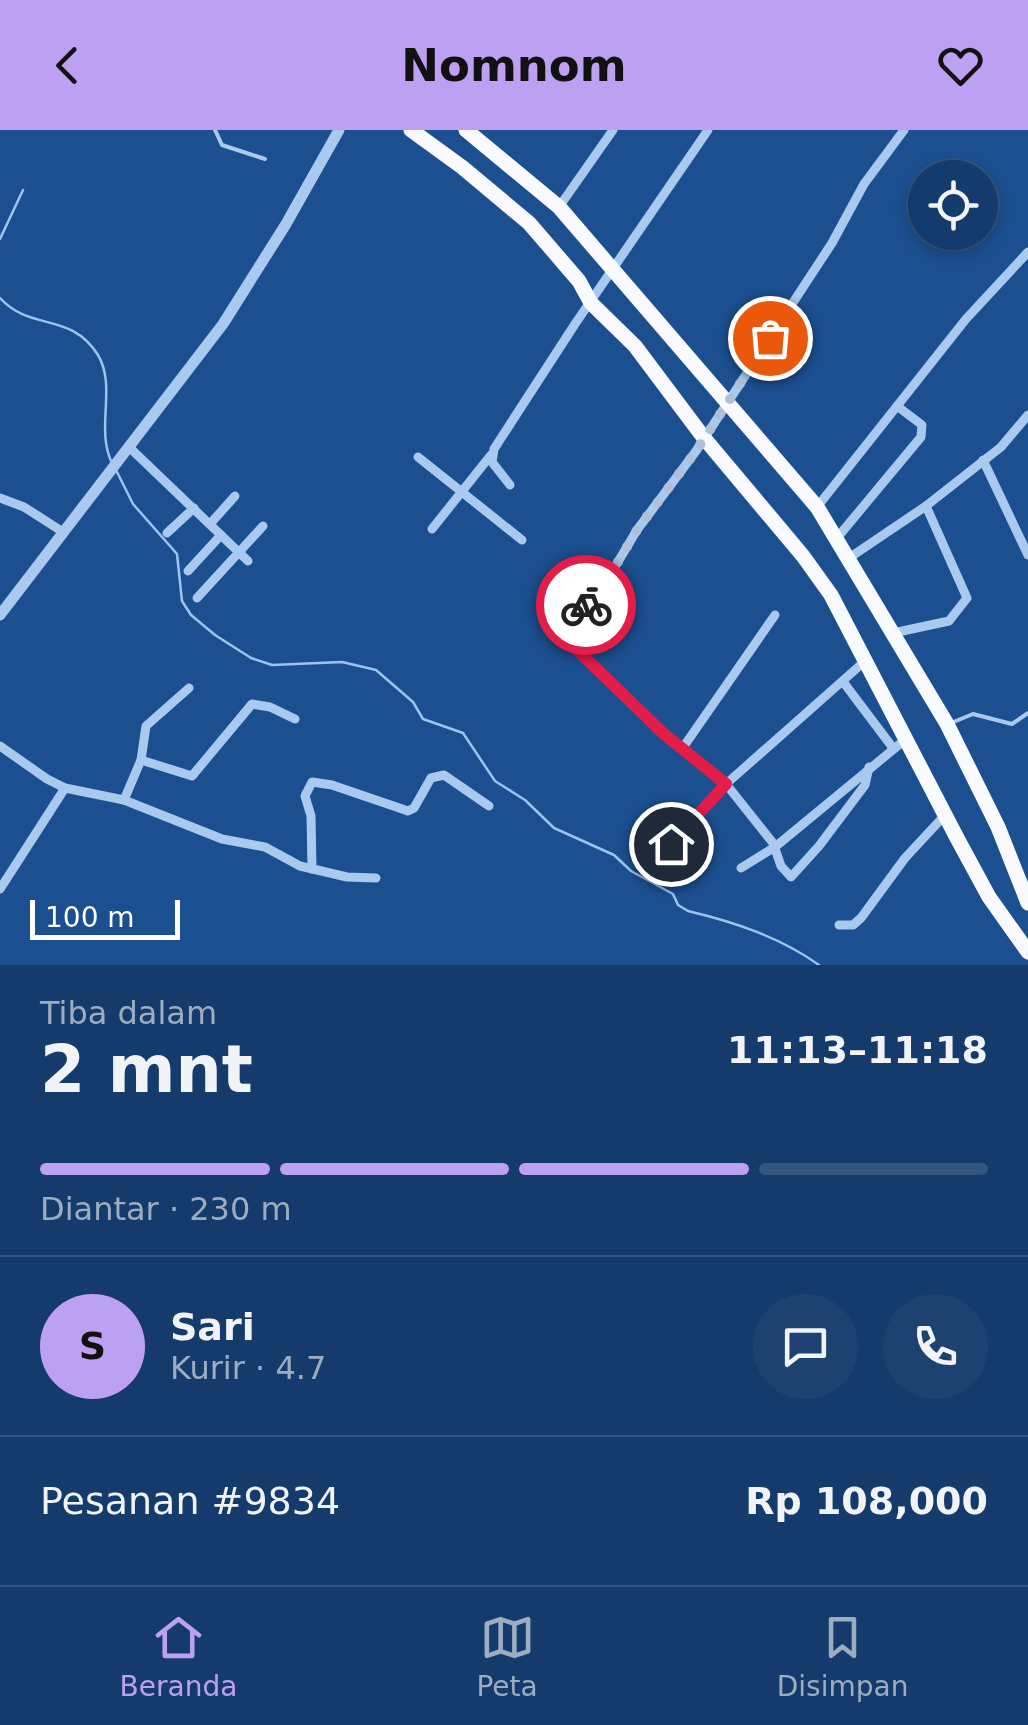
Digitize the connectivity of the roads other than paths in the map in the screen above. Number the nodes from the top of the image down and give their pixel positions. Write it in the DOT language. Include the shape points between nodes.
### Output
graph roads {
  1 [pos="215,130"];
  2 [pos="339,130"];
  3 [pos="411,130"];
  4 [pos="466,130"];
  5 [pos="613,130"];
  6 [pos="708,130"];
  7 [pos="904,130"];
  8 [pos="265,159"];
  9 [pos="559,207"];
  10 [pos="1028,252"];
  11 [pos="613,272"];
  12 [pos="590,304"];
  13 [pos="728,402"];
  14 [pos="898,406"];
  15 [pos="1028,415"];
  16 [pos="704,438"];
  17 [pos="127,452"];
  18 [pos="492,455"];
  19 [pos="418,457"];
  20 [pos="983,460"];
  21 [pos="510,484"];
  22 [pos="462,492"];
  23 [pos="234,496"];
  24 [pos="0,498"];
  25 [pos="926,506"];
  26 [pos="816,507"];
  27 [pos="194,508"];
  28 [pos="210,524"];
  29 [pos="264,526"];
  30 [pos="432,529"];
  31 [pos="63,532"];
  32 [pos="167,533"];
  33 [pos="221,535"];
  34 [pos="837,538"];
  35 [pos="522,540"];
  36 [pos="240,552"];
  37 [pos="1028,554"];
  38 [pos="848,558"];
  39 [pos="248,561"];
  40 [pos="188,571"];
  41 [pos="197,598"];
  42 [pos="0,615"];
  43 [pos="775,615"];
  44 [pos="892,633"];
  45 [pos="866,661"];
  46 [pos="844,683"];
  47 [pos="189,688"];
  48 [pos="1028,713"];
  49 [pos="295,719"];
  50 [pos="947,724"];
  51 [pos="899,743"];
  52 [pos="0,746"];
  53 [pos="682,749"];
  54 [pos="141,760"];
  55 [pos="868,767"];
  56 [pos="726,784"];
  57 [pos="65,788"];
  58 [pos="124,800"];
  59 [pos="489,806"];
  60 [pos="944,814"];
  61 [pos="671,844"];
  62 [pos="775,846"];
  63 [pos="741,868"];
  64 [pos="312,869"];
  65 [pos="376,878"];
  66 [pos="0,888"];
  67 [pos="1028,903"];
  68 [pos="839,925"];
  69 [pos="1020,928"];
  70 [pos="1028,952"];
  1 -- 8 [label="lane" via="222,144"];
  2 -- 17 [label="street" via="223,324"];
  3 -- 12 [label="highway" via="529,223"];
  4 -- 9 [label="highway"];
  5 -- 9 [label="street"];
  6 -- 11 [label="street"];
  7 -- 13 [label="street"];
  9 -- 11 [label="highway"];
  10 -- 14 [label="street"];
  11 -- 12 [label="street"];
  11 -- 13 [label="highway"];
  12 -- 16 [label="highway" via="635,346"];
  12 -- 18 [label="street"];
  13 -- 16 [label="street"];
  13 -- 26 [label="highway"];
  14 -- 26 [label="street"];
  14 -- 34 [label="street" via="922,425 921,438"];
  15 -- 20 [label="street"];
  16 -- 45 [label="highway" via="803,556"];
  16 -- 53 [label="street" via="600,592 564,630"];
  17 -- 27 [label="street"];
  17 -- 31 [label="street"];
  18 -- 21 [label="street"];
  18 -- 22 [label="street"];
  19 -- 22 [label="street"];
  20 -- 25 [label="street"];
  20 -- 37 [label="street"];
  22 -- 30 [label="street"];
  22 -- 35 [label="street"];
  23 -- 28 [label="street"];
  24 -- 31 [label="street"];
  25 -- 38 [label="street"];
  25 -- 44 [label="street" via="967,598 948,621"];
  26 -- 34 [label="highway"];
  27 -- 28 [label="street"];
  27 -- 32 [label="street"];
  28 -- 33 [label="street"];
  29 -- 36 [label="street"];
  31 -- 42 [label="street"];
  33 -- 36 [label="street"];
  33 -- 40 [label="street"];
  34 -- 38 [label="highway"];
  36 -- 39 [label="street"];
  36 -- 41 [label="street"];
  38 -- 44 [label="highway"];
  43 -- 53 [label="street"];
  44 -- 50 [label="highway"];
  45 -- 46 [label="street"];
  45 -- 51 [label="highway"];
  46 -- 51 [label="street"];
  46 -- 56 [label="street"];
  47 -- 54 [label="street" via="146,726"];
  48 -- 50 [label="lane" via="1012,724 973,714"];
  49 -- 54 [label="street" via="252,704 192,776"];
  50 -- 67 [label="highway"];
  51 -- 55 [label="street"];
  51 -- 60 [label="highway"];
  52 -- 57 [label="street"];
  53 -- 56 [label="street"];
  54 -- 58 [label="street"];
  55 -- 62 [label="street"];
  55 -- 62 [label="street" via="865,785 794,876 784,871"];
  56 -- 61 [label="street"];
  56 -- 62 [label="street"];
  57 -- 58 [label="street"];
  57 -- 66 [label="street"];
  58 -- 64 [label="street"];
  59 -- 64 [label="street" via="444,775 431,778 408,812 312,782 305,796"];
  60 -- 68 [label="street" via="861,918"];
  60 -- 69 [label="highway" via="989,897"];
  62 -- 63 [label="street"];
  64 -- 65 [label="street"];
  69 -- 70 [label="highway"];
}
